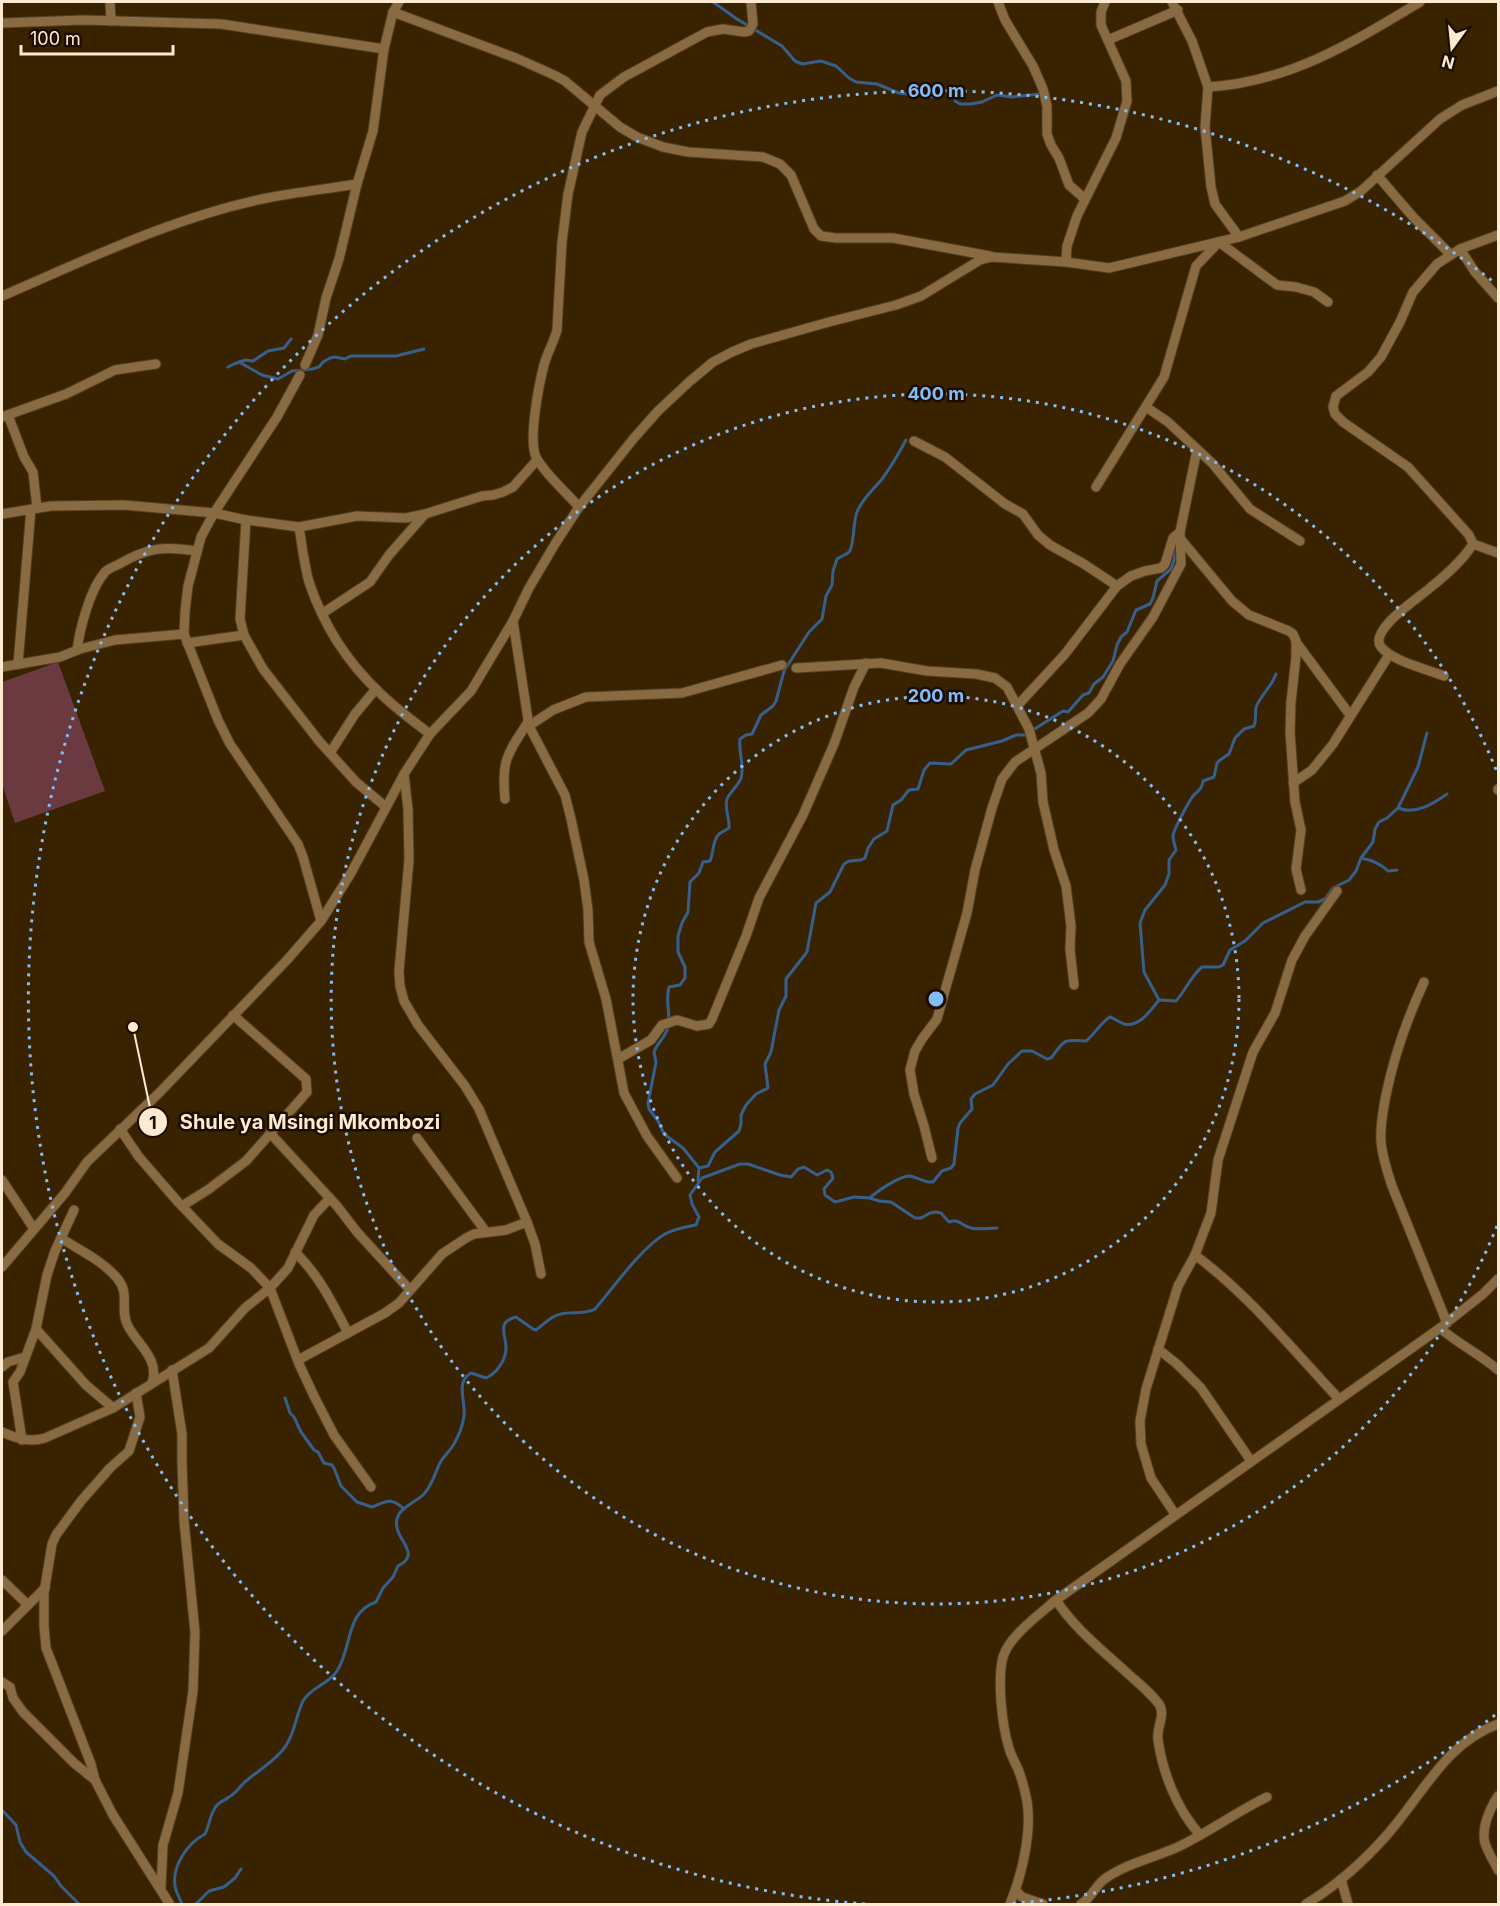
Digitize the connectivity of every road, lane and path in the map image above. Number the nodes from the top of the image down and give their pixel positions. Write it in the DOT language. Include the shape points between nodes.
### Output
graph roads {
  1 [pos="110,2"];
  2 [pos="399,2"];
  3 [pos="751,2"];
  4 [pos="998,2"];
  5 [pos="1105,2"];
  6 [pos="1172,2"];
  7 [pos="1420,2"];
  8 [pos="1178,10"];
  9 [pos="393,12"];
  10 [pos="111,21"];
  11 [pos="2,23"];
  12 [pos="1108,40"];
  13 [pos="384,49"];
  14 [pos="1208,87"];
  15 [pos="1498,91"];
  16 [pos="594,105"];
  17 [pos="1377,175"];
  18 [pos="357,184"];
  19 [pos="1085,199"];
  20 [pos="1498,235"];
  21 [pos="1239,237"];
  22 [pos="1219,242"];
  23 [pos="1460,249"];
  24 [pos="1451,255"];
  25 [pos="992,257"];
  26 [pos="1066,262"];
  27 [pos="2,296"];
  28 [pos="1498,298"];
  29 [pos="1328,302"];
  30 [pos="156,364"];
  31 [pos="305,365"];
  32 [pos="300,375"];
  33 [pos="1146,407"];
  34 [pos="5,416"];
  35 [pos="914,441"];
  36 [pos="1197,450"];
  37 [pos="537,460"];
  38 [pos="1096,486"];
  39 [pos="579,507"];
  40 [pos="34,509"];
  41 [pos="214,513"];
  42 [pos="2,514"];
  43 [pos="425,514"];
  44 [pos="246,520"];
  45 [pos="299,527"];
  46 [pos="1180,535"];
  47 [pos="1300,541"];
  48 [pos="1473,544"];
  49 [pos="197,551"];
  50 [pos="1498,553"];
  51 [pos="1117,586"];
  52 [pos="323,613"];
  53 [pos="513,621"];
  54 [pos="244,636"];
  55 [pos="186,638"];
  56 [pos="1296,641"];
  57 [pos="76,650"];
  58 [pos="1389,655"];
  59 [pos="866,663"];
  60 [pos="18,664"];
  61 [pos="782,665"];
  62 [pos="2,667"];
  63 [pos="796,668"];
  64 [pos="1444,676"];
  65 [pos="376,689"];
  66 [pos="1018,705"];
  67 [pos="1350,715"];
  68 [pos="528,724"];
  69 [pos="430,734"];
  70 [pos="1034,749"];
  71 [pos="330,753"];
  72 [pos="404,774"];
  73 [pos="1293,783"];
  74 [pos="505,799"];
  75 [pos="386,807"];
  76 [pos="1301,890"];
  77 [pos="1337,891"];
  78 [pos="321,921"];
  79 [pos="1424,982"];
  80 [pos="1074,985"];
  81 [pos="233,1015"];
  82 [pos="618,1059"];
  83 [pos="120,1129"];
  84 [pos="270,1133"];
  85 [pos="417,1138"];
  86 [pos="932,1158"];
  87 [pos="677,1178"];
  88 [pos="2,1180"];
  89 [pos="330,1198"];
  90 [pos="182,1206"];
  91 [pos="75,1210"];
  92 [pos="527,1222"];
  93 [pos="34,1229"];
  94 [pos="486,1232"];
  95 [pos="61,1238"];
  96 [pos="295,1252"];
  97 [pos="1195,1255"];
  98 [pos="2,1267"];
  99 [pos="541,1274"];
  100 [pos="1498,1279"];
  101 [pos="270,1288"];
  102 [pos="410,1290"];
  103 [pos="1443,1325"];
  104 [pos="36,1329"];
  105 [pos="348,1333"];
  106 [pos="1158,1349"];
  107 [pos="25,1357"];
  108 [pos="298,1360"];
  109 [pos="2,1367"];
  110 [pos="172,1370"];
  111 [pos="1498,1370"];
  112 [pos="152,1383"];
  113 [pos="136,1393"];
  114 [pos="1339,1399"];
  115 [pos="113,1408"];
  116 [pos="2,1432"];
  117 [pos="22,1440"];
  118 [pos="1251,1461"];
  119 [pos="371,1487"];
  120 [pos="1175,1514"];
  121 [pos="2,1580"];
  122 [pos="45,1588"];
  123 [pos="1056,1600"];
  124 [pos="28,1605"];
  125 [pos="2,1631"];
  126 [pos="2,1682"];
  127 [pos="1498,1724"];
  128 [pos="95,1780"];
  129 [pos="1498,1796"];
  130 [pos="1267,1797"];
  131 [pos="1200,1835"];
  132 [pos="1498,1870"];
  133 [pos="1341,1879"];
  134 [pos="161,1887"];
  135 [pos="1016,1891"];
  136 [pos="169,1903"];
  137 [pos="1010,1905"];
  138 [pos="1043,1905"];
  139 [pos="1081,1905"];
  140 [pos="1306,1905"];
  141 [pos="1348,1905"];
  1 -- 10 [label="street"];
  2 -- 9 [label="street"];
  3 -- 16 [label="street" via="753,24 749,31 707,32 608,87"];
  4 -- 19 [label="street" via="1043,89 1051,145 1069,185"];
  5 -- 12 [label="street" via="1101,26"];
  6 -- 8 [label="street"];
  7 -- 14 [label="street" via="1295,69 1228,86"];
  8 -- 12 [label="street"];
  8 -- 14 [label="street"];
  9 -- 13 [label="street"];
  9 -- 16 [label="street" via="554,75"];
  10 -- 11 [label="street"];
  10 -- 13 [label="street" via="221,24"];
  12 -- 19 [label="street" via="1126,81 1127,101 1116,138"];
  13 -- 18 [label="street" via="373,131"];
  14 -- 21 [label="street" via="1205,127 1211,187 1215,204"];
  15 -- 17 [label="street" via="1462,105 1440,119"];
  16 -- 25 [label="street" via="620,127 663,147 763,156 780,164 791,175 814,229 821,236 894,238"];
  16 -- 37 [label="street" via="582,132 566,208 557,330 544,363 535,418 533,449"];
  17 -- 21 [label="street" via="1345,201"];
  17 -- 24 [label="street"];
  18 -- 27 [label="street" via="217,210 150,233"];
  18 -- 31 [label="street" via="318,334"];
  19 -- 26 [label="street" via="1067,246"];
  20 -- 23 [label="street"];
  21 -- 22 [label="street"];
  22 -- 26 [label="street" via="1109,268"];
  22 -- 29 [label="street" via="1276,285 1314,292"];
  22 -- 33 [label="street" via="1196,266 1164,377"];
  23 -- 24 [label="street"];
  23 -- 28 [label="street"];
  24 -- 48 [label="street" via="1437,264 1413,292 1381,357 1336,396 1333,407 1343,422 1408,467"];
  25 -- 26 [label="street"];
  25 -- 39 [label="street" via="921,296 751,344 713,362 638,433"];
  30 -- 34 [label="street" via="115,370 66,394"];
  32 -- 41 [label="street"];
  33 -- 36 [label="street"];
  33 -- 38 [label="street"];
  34 -- 40 [label="street" via="33,472"];
  35 -- 51 [label="street" via="945,457 1023,514 1050,545"];
  36 -- 46 [label="street"];
  36 -- 47 [label="street" via="1250,509"];
  37 -- 39 [label="street"];
  37 -- 43 [label="street" via="513,487"];
  39 -- 53 [label="street"];
  40 -- 41 [label="street" via="124,505"];
  40 -- 42 [label="street"];
  40 -- 60 [label="street"];
  41 -- 44 [label="street"];
  41 -- 49 [label="street"];
  43 -- 45 [label="street" via="406,518 357,516"];
  43 -- 52 [label="street" via="370,582"];
  44 -- 45 [label="street"];
  44 -- 54 [label="street" via="240,619"];
  45 -- 52 [label="street" via="310,582"];
  46 -- 51 [label="street" via="1173,538 1161,568 1131,576"];
  46 -- 56 [label="street" via="1232,601 1249,615 1289,631"];
  46 -- 70 [label="street" via="1181,564 1177,573 1101,699 1083,717"];
  48 -- 50 [label="street"];
  48 -- 58 [label="street" via="1383,630 1378,641"];
  49 -- 55 [label="street" via="188,586"];
  49 -- 57 [label="street" via="160,548 138,553 109,569 85,614"];
  51 -- 66 [label="street" via="1065,654"];
  52 -- 65 [label="street" via="333,635"];
  53 -- 68 [label="street"];
  53 -- 69 [label="street" via="471,691"];
  54 -- 55 [label="street"];
  54 -- 71 [label="street" via="279,691"];
  55 -- 57 [label="street" via="115,640"];
  55 -- 78 [label="street" via="230,744 298,844"];
  56 -- 67 [label="street"];
  56 -- 73 [label="street" via="1290,712"];
  57 -- 60 [label="street" via="60,657"];
  58 -- 64 [label="street"];
  58 -- 67 [label="street"];
  59 -- 63 [label="street"];
  59 -- 66 [label="street" via="995,678 1007,687"];
  59 -- 82 [label="street" via="803,815 759,898 709,1024 697,1026 677,1020 662,1025 651,1040"];
  60 -- 62 [label="street"];
  61 -- 68 [label="street" via="682,693 586,697"];
  65 -- 69 [label="street"];
  65 -- 71 [label="street"];
  66 -- 70 [label="street"];
  67 -- 73 [label="street" via="1312,770"];
  68 -- 74 [label="street" via="511,747 504,769"];
  68 -- 82 [label="street" via="565,795 584,880 589,942"];
  69 -- 72 [label="street"];
  70 -- 80 [label="street" via="1054,850 1066,886"];
  70 -- 86 [label="street" via="1014,762 1002,779 937,1019 915,1051 910,1070"];
  71 -- 75 [label="street"];
  72 -- 75 [label="street"];
  72 -- 92 [label="street" via="409,860 400,986 404,1001 479,1109"];
  73 -- 76 [label="street" via="1301,830 1296,869"];
  75 -- 78 [label="street"];
  77 -- 97 [label="street" via="1292,960 1275,1013 1253,1052 1218,1160 1211,1213"];
  78 -- 81 [label="street"];
  79 -- 103 [label="street" via="1390,1073 1381,1140 1392,1186"];
  81 -- 83 [label="street"];
  81 -- 84 [label="street" via="306,1079 307,1092"];
  82 -- 87 [label="street" via="624,1093 634,1114"];
  83 -- 90 [label="street"];
  83 -- 93 [label="street" via="87,1162"];
  84 -- 89 [label="street"];
  84 -- 90 [label="street" via="246,1161"];
  85 -- 94 [label="street"];
  88 -- 93 [label="street"];
  89 -- 96 [label="street" via="314,1215"];
  89 -- 102 [label="street"];
  90 -- 101 [label="street" via="218,1244 252,1268"];
  91 -- 95 [label="street"];
  92 -- 94 [label="street"];
  92 -- 99 [label="street"];
  93 -- 98 [label="street"];
  94 -- 102 [label="street" via="466,1238 442,1254"];
  95 -- 104 [label="street" via="47,1275"];
  95 -- 112 [label="street" via="124,1287 126,1321 153,1366"];
  96 -- 101 [label="street" via="288,1268"];
  96 -- 105 [label="street" via="324,1287"];
  97 -- 106 [label="street" via="1178,1286"];
  97 -- 114 [label="street" via="1246,1297"];
  100 -- 103 [label="street"];
  101 -- 108 [label="street"];
  101 -- 110 [label="street" via="245,1308 209,1348"];
  102 -- 105 [label="street" via="385,1313"];
  103 -- 111 [label="street" via="1452,1338"];
  103 -- 114 [label="street"];
  104 -- 107 [label="street"];
  104 -- 115 [label="street" via="86,1385"];
  105 -- 108 [label="street"];
  106 -- 118 [label="street" via="1202,1388"];
  106 -- 120 [label="street" via="1140,1421 1141,1444 1150,1478"];
  107 -- 109 [label="street"];
  107 -- 117 [label="street" via="13,1385"];
  108 -- 119 [label="street" via="334,1435"];
  110 -- 112 [label="street"];
  110 -- 134 [label="street" via="182,1434 184,1521 195,1632 193,1691 178,1793 163,1845"];
  112 -- 113 [label="street"];
  113 -- 115 [label="street"];
  113 -- 122 [label="street" via="140,1417 129,1451 102,1476 56,1535"];
  114 -- 118 [label="street"];
  115 -- 117 [label="street" via="45,1438"];
  116 -- 117 [label="street"];
  118 -- 120 [label="street"];
  120 -- 123 [label="street"];
  121 -- 124 [label="street"];
  122 -- 124 [label="street"];
  122 -- 128 [label="street" via="46,1648"];
  123 -- 131 [label="street" via="1072,1621 1160,1706 1157,1736 1168,1777 1182,1811"];
  123 -- 135 [label="street" via="1019,1633 1003,1656 1000,1689 1006,1738 1027,1802 1024,1858"];
  124 -- 125 [label="street"];
  126 -- 128 [label="street" via="10,1688 22,1712"];
  127 -- 133 [label="street" via="1474,1735 1449,1756 1386,1837"];
  128 -- 134 [label="street" via="113,1815"];
  129 -- 132 [label="street" via="1491,1807 1485,1836"];
  130 -- 131 [label="street"];
  131 -- 139 [label="street" via="1114,1872"];
  133 -- 140 [label="street"];
  133 -- 141 [label="street"];
  134 -- 136 [label="street"];
  135 -- 137 [label="street"];
  135 -- 138 [label="street"];
}
